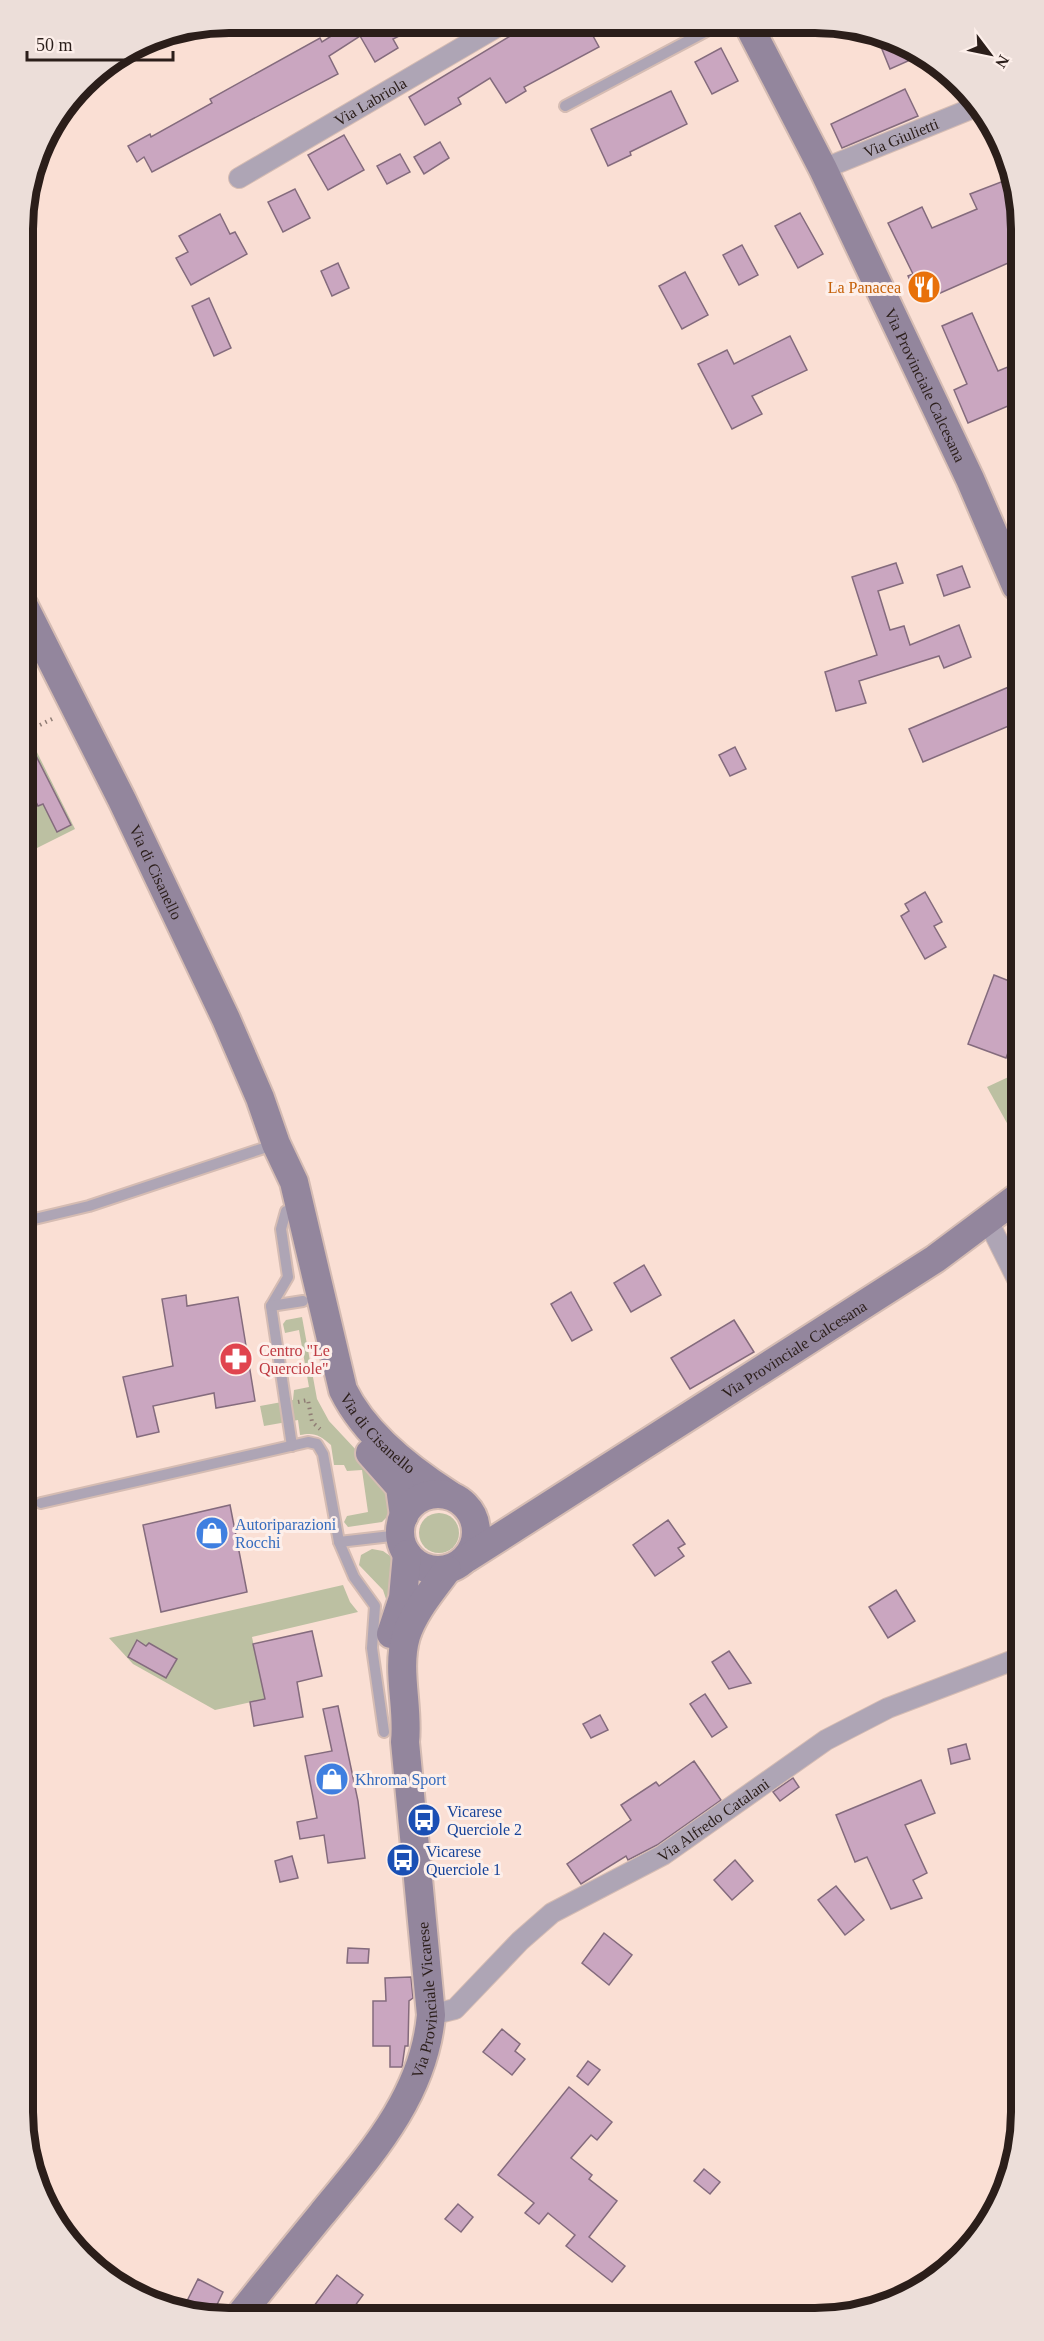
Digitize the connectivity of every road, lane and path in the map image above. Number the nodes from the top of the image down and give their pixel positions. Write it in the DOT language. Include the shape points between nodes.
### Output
graph roads {
  1 [pos="481,33"];
  2 [pos="703,33"];
  3 [pos="753,33"];
  4 [pos="565,106"];
  5 [pos="970,109"];
  6 [pos="823,169"];
  7 [pos="239,178"];
  8 [pos="1011,574"];
  9 [pos="33,624"];
  10 [pos="276,1144"];
  11 [pos="1011,1203"];
  12 [pos="286,1212"];
  13 [pos="33,1219"];
  14 [pos="988,1221"];
  15 [pos="1011,1267"];
  16 [pos="313,1305"];
  17 [pos="271,1306"];
  18 [pos="292,1446"];
  19 [pos="565,1493"];
  20 [pos="41,1503"];
  21 [pos="460,1503"];
  22 [pos="403,1535"];
  23 [pos="339,1542"];
  24 [pos="457,1564"];
  25 [pos="1011,1661"];
  26 [pos="395,1737"];
  27 [pos="431,2015"];
  28 [pos="246,2308"];
  1 -- 7 [label="street, Via Labriola"];
  2 -- 4 [label="lane"];
  3 -- 6 [label="main road, Via Provinciale Calcesana"];
  5 -- 6 [label="street, Via Giulietti"];
  6 -- 8 [label="main road, Via Provinciale Calcesana"];
  9 -- 10 [label="main road, Via di Cisanello" via="226,1019"];
  10 -- 12 [label="main road, Via di Cisanello"];
  10 -- 13 [label="lane" via="89,1206"];
  10 -- 16 [label="main road, Via di Cisanello" via="294,1182"];
  11 -- 14 [label="main road, Via Provinciale Calcesana"];
  12 -- 16 [label="main road, Via di Cisanello"];
  12 -- 17 [label="lane" via="281,1229 288,1277"];
  14 -- 15 [label="street"];
  14 -- 19 [label="main road, Via Provinciale Calcesana" via="889,1290"];
  16 -- 17 [label="lane"];
  16 -- 21 [label="main road, Via di Cisanello" via="353,1409 390,1449"];
  16 -- 22 [label="main road, Via di Cisanello" via="310,1340 327,1398 345,1426 398,1484 403,1495"];
  17 -- 18 [label="lane"];
  18 -- 20 [label="lane"];
  18 -- 23 [label="lane" via="310,1442 322,1450"];
  19 -- 21 [label="main road, Via Provinciale Calcesana" via="506,1515"];
  19 -- 24 [label="main road, Via Provinciale Calcesana"];
  21 -- 22 [label="main road" via="427,1495 416,1501"];
  21 -- 24 [label="main road" via="477,1536"];
  22 -- 23 [label="lane"];
  22 -- 24 [label="main road" via="425,1569"];
  22 -- 26 [label="main road, Via di Cisanello" via="403,1598 389,1650 397,1719"];
  23 -- 26 [label="lane" via="354,1577 375,1606 372,1648"];
  24 -- 26 [label="main road, Via Provinciale Vicarese" via="418,1611 406,1637 403,1664 407,1722"];
  25 -- 27 [label="street, Via Alfredo Catalani" via="888,1708 826,1740 663,1855 552,1913 455,2009"];
  26 -- 27 [label="main road, Via Provinciale Vicarese"];
  27 -- 28 [label="main road, Via Provinciale Vicarese" via="419,2072 390,2128"];
}
